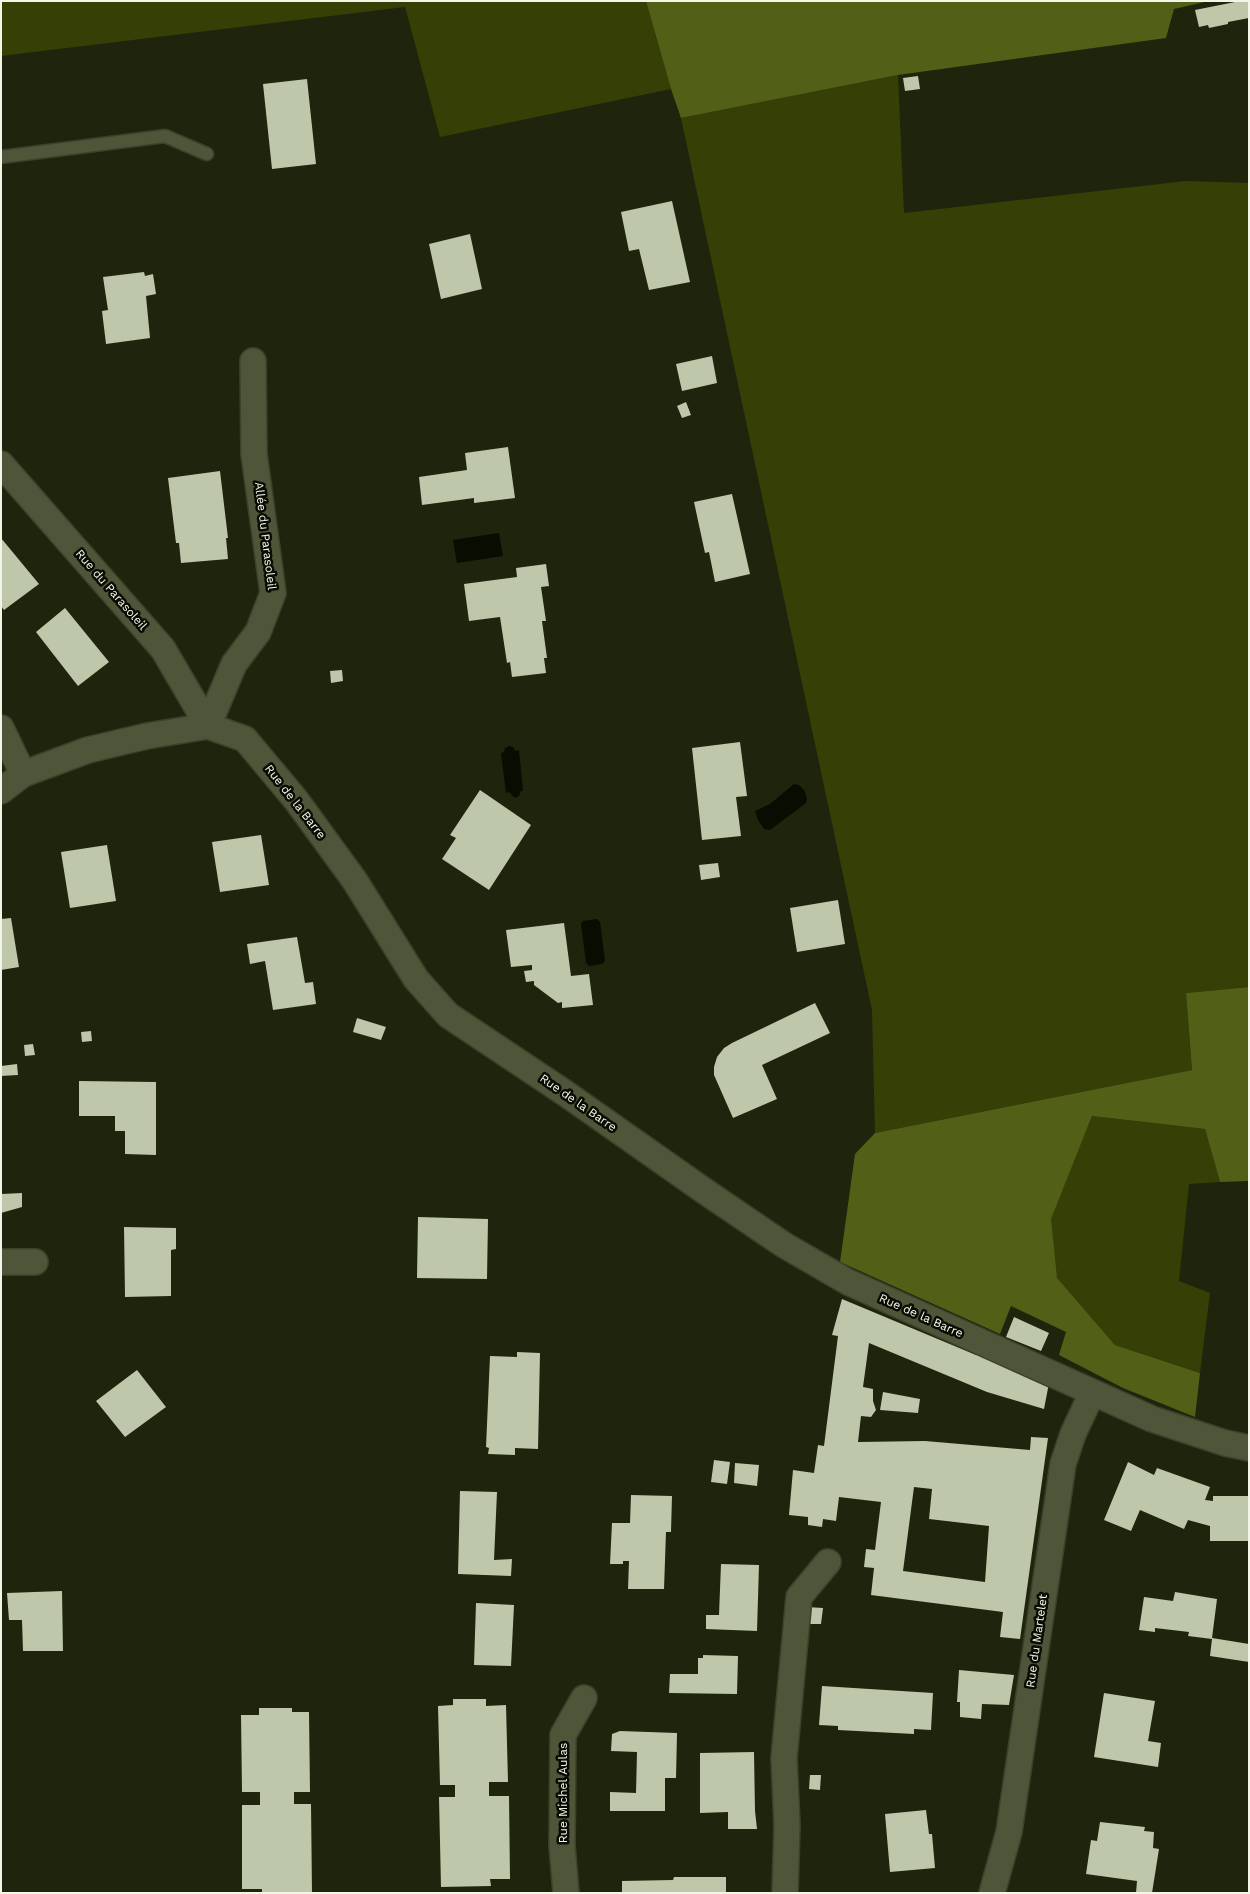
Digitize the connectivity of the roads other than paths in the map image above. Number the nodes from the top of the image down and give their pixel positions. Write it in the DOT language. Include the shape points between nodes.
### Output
graph roads {
  1 [pos="207,154"];
  2 [pos="1,157"];
  3 [pos="253,361"];
  4 [pos="1,464"];
  5 [pos="208,726"];
  6 [pos="1,728"];
  7 [pos="23,774"];
  8 [pos="1,791"];
  9 [pos="1,1262"];
  10 [pos="35,1262"];
  11 [pos="1092,1393"];
  12 [pos="1249,1448"];
  13 [pos="828,1562"];
  14 [pos="584,1698"];
  15 [pos="566,1893"];
  16 [pos="786,1893"];
  17 [pos="992,1893"];
  1 -- 2 [label="lane" via="165,136"];
  3 -- 5 [label="street, Allée du Parasoleil" via="254,454 273,593 258,632 234,664"];
  4 -- 5 [label="street, Rue du Parasoleil" via="163,649"];
  5 -- 7 [label="street" via="88,750"];
  5 -- 11 [label="street, Rue de la Barre" via="245,739 290,792 355,881 416,979 448,1015 784,1245 848,1282"];
  6 -- 7 [label="street"];
  7 -- 8 [label="street"];
  9 -- 10 [label="street"];
  11 -- 12 [label="street, Rue de la Barre" via="1152,1419"];
  11 -- 17 [label="street, Rue du Martelet" via="1073,1434 1064,1464 1009,1832"];
  13 -- 16 [label="street" via="799,1596 784,1758"];
  14 -- 15 [label="street, Rue Michel Aulas" via="563,1735 562,1845"];
}
